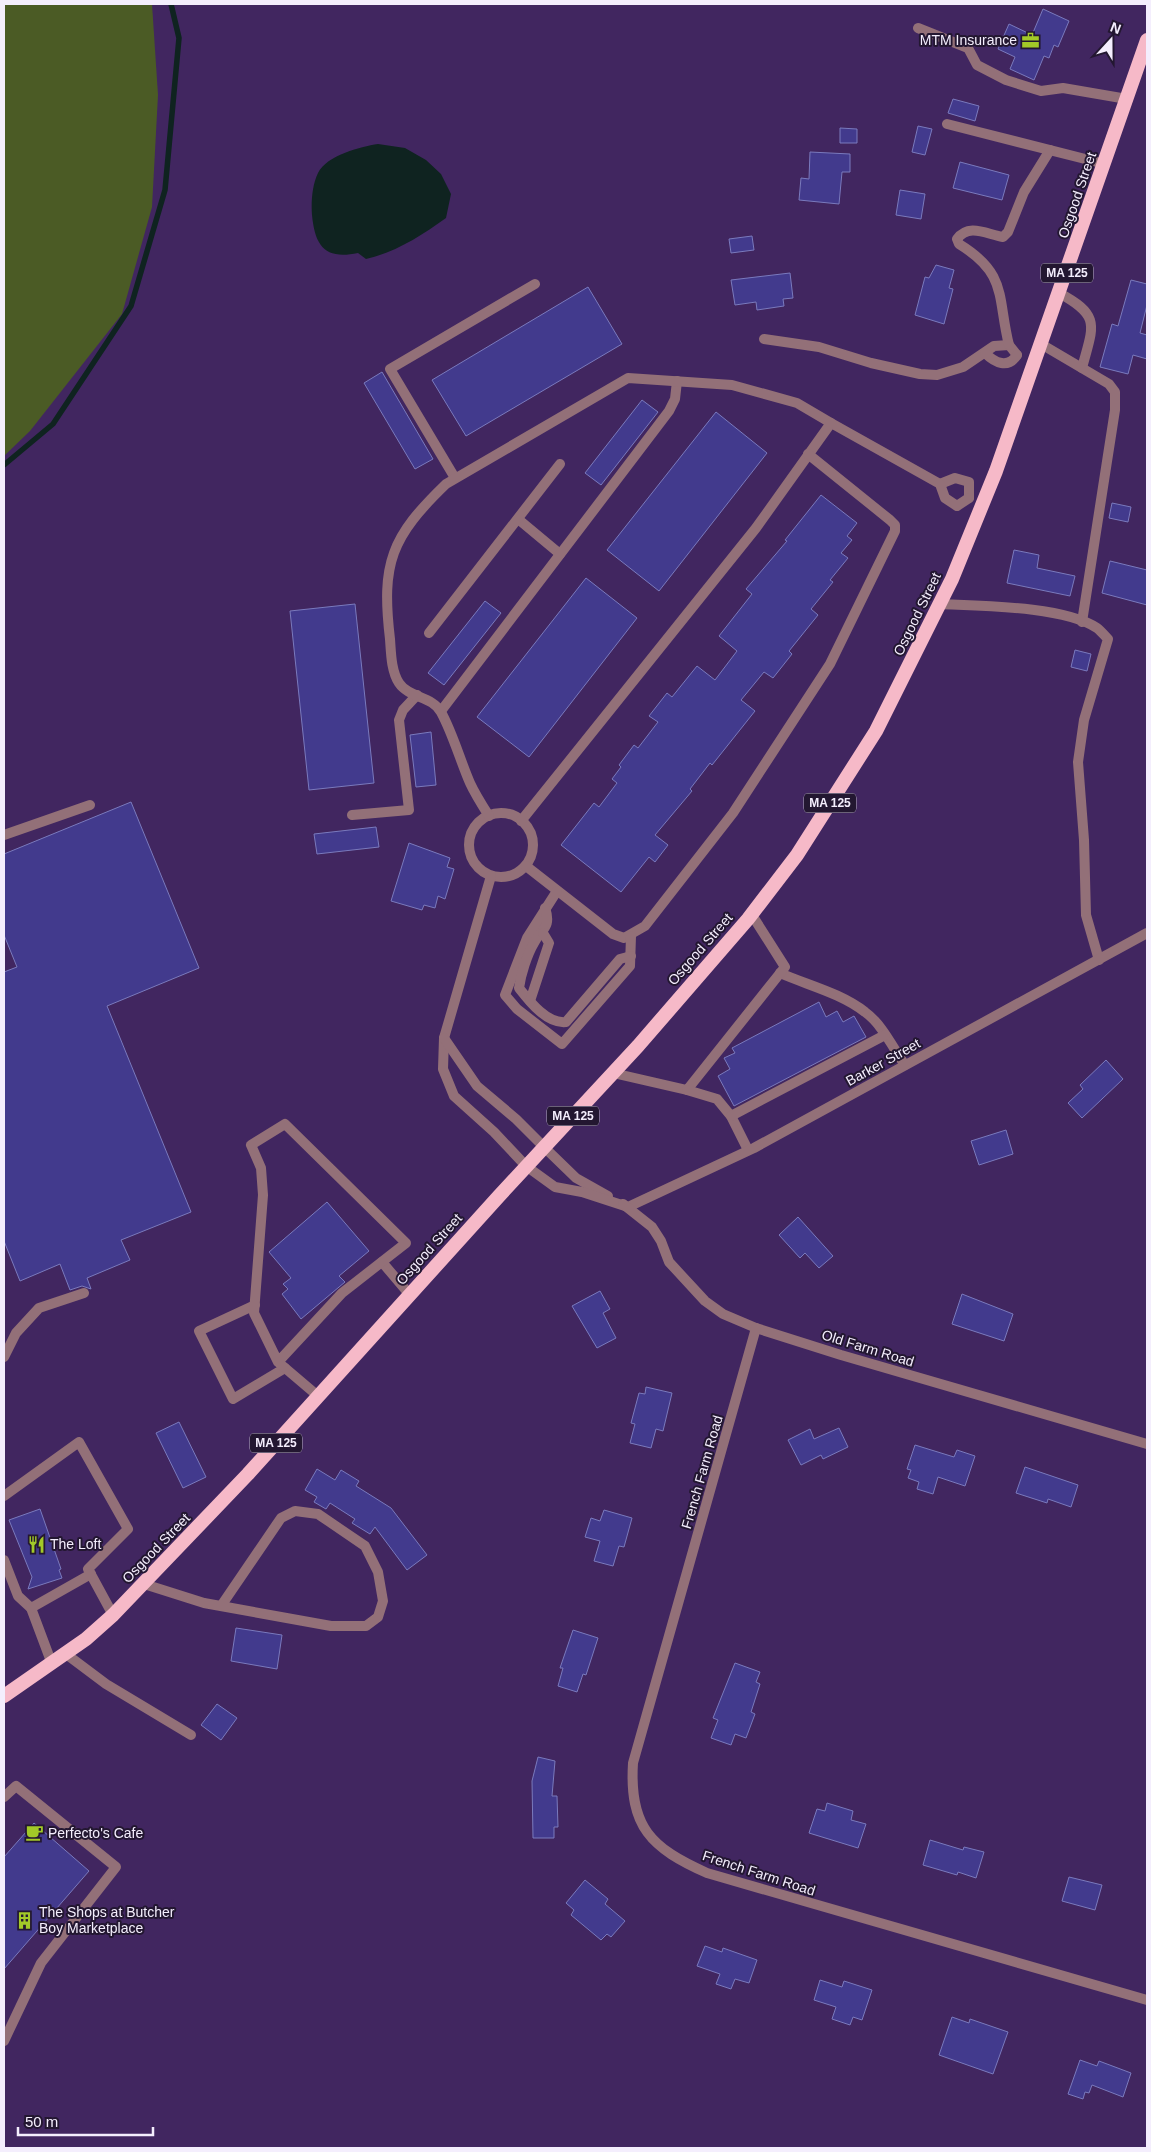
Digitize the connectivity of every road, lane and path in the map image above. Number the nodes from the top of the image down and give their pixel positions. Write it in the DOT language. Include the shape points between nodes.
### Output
graph roads {
  1 [pos="918,28"];
  2 [pos="1147,40"];
  3 [pos="1127,99"];
  4 [pos="947,124"];
  5 [pos="1050,150"];
  6 [pos="1105,164"];
  7 [pos="536,284"];
  8 [pos="1059,293"];
  9 [pos="764,339"];
  10 [pos="1009,345"];
  11 [pos="1040,350"];
  12 [pos="985,353"];
  13 [pos="1017,355"];
  14 [pos="1082,368"];
  15 [pos="678,381"];
  16 [pos="830,423"];
  17 [pos="808,454"];
  18 [pos="560,464"];
  19 [pos="456,478"];
  20 [pos="940,484"];
  21 [pos="969,498"];
  22 [pos="983,504"];
  23 [pos="518,519"];
  24 [pos="560,554"];
  25 [pos="940,604"];
  26 [pos="1082,622"];
  27 [pos="429,633"];
  28 [pos="417,694"];
  29 [pos="441,711"];
  30 [pos="90,805"];
  31 [pos="352,815"];
  32 [pos="489,816"];
  33 [pos="521,821"];
  34 [pos="4,835"];
  35 [pos="526,866"];
  36 [pos="490,876"];
  37 [pos="557,891"];
  38 [pos="545,908"];
  39 [pos="752,915"];
  40 [pos="1147,933"];
  41 [pos="543,934"];
  42 [pos="631,936"];
  43 [pos="631,956"];
  44 [pos="1099,960"];
  45 [pos="780,973"];
  46 [pos="530,1001"];
  47 [pos="884,1035"];
  48 [pos="444,1038"];
  49 [pos="905,1065"];
  50 [pos="613,1073"];
  51 [pos="687,1090"];
  52 [pos="732,1116"];
  53 [pos="544,1147"];
  54 [pos="748,1150"];
  55 [pos="526,1166"];
  56 [pos="628,1207"];
  57 [pos="382,1262"];
  58 [pos="84,1293"];
  59 [pos="410,1295"];
  60 [pos="255,1305"];
  61 [pos="756,1328"];
  62 [pos="4,1357"];
  63 [pos="282,1365"];
  64 [pos="318,1396"];
  65 [pos="1147,1444"];
  66 [pos="4,1496"];
  67 [pos="4,1560"];
  68 [pos="91,1574"];
  69 [pos="144,1584"];
  70 [pos="221,1606"];
  71 [pos="31,1608"];
  72 [pos="113,1615"];
  73 [pos="66,1654"];
  74 [pos="52,1664"];
  75 [pos="4,1696"];
  76 [pos="191,1735"];
  77 [pos="4,1798"];
  78 [pos="1147,2000"];
  79 [pos="4,2041"];
  1 -- 3 [label="street" via="968,48 977,65 1040,92 1063,88"];
  2 -- 3 [label="highway, Osgood Street / MA 125"];
  3 -- 6 [label="highway, Osgood Street / MA 125"];
  4 -- 5 [label="street"];
  5 -- 6 [label="street"];
  5 -- 10 [label="street" via="1024,192 1008,232 1003,236 969,229 957,239 994,274"];
  6 -- 8 [label="highway, Osgood Street / MA 125"];
  7 -- 19 [label="street" via="390,369"];
  8 -- 11 [label="highway, Osgood Street / MA 125"];
  8 -- 14 [label="street" via="1080,304 1089,314 1092,329"];
  9 -- 12 [label="street" via="819,347 920,374 949,372"];
  10 -- 12 [label="street" via="994,346"];
  10 -- 13 [label="street"];
  11 -- 13 [label="street"];
  11 -- 14 [label="street"];
  11 -- 22 [label="highway, Osgood Street / MA 125"];
  12 -- 13 [label="street" via="993,361 1005,364 1013,362"];
  14 -- 26 [label="street" via="1109,384 1115,392 1115,410"];
  15 -- 16 [label="street" via="732,385 797,403"];
  15 -- 19 [label="street" via="628,378"];
  15 -- 24 [label="street" via="669,411"];
  16 -- 17 [label="street"];
  16 -- 20 [label="street"];
  17 -- 33 [label="street" via="749,535"];
  17 -- 42 [label="street" via="890,520 895,531 830,664 778,746 727,821 645,926"];
  18 -- 23 [label="street"];
  19 -- 28 [label="street" via="408,524 393,553 386,581 393,668 405,690"];
  20 -- 21 [label="street" via="945,498 957,506"];
  20 -- 21 [label="street" via="955,478 969,482"];
  21 -- 22 [label="street"];
  22 -- 25 [label="highway, Osgood Street / MA 125"];
  23 -- 24 [label="street"];
  23 -- 27 [label="street"];
  24 -- 29 [label="street"];
  25 -- 26 [label="street" via="1026,609"];
  25 -- 39 [label="highway, Osgood Street / MA 125" via="876,731 797,855"];
  26 -- 44 [label="street" via="1096,628 1108,639 1084,720 1078,762 1086,915"];
  28 -- 29 [label="street"];
  28 -- 31 [label="street" via="399,720 409,810"];
  29 -- 32 [label="street" via="471,785"];
  30 -- 34 [label="street"];
  32 -- 33 [label="street" via="509,814"];
  32 -- 36 [label="street" via="473,829 469,849 478,868"];
  33 -- 35 [label="street" via="532,835 533,846"];
  35 -- 36 [label="street" via="508,877"];
  35 -- 37 [label="street"];
  36 -- 48 [label="street"];
  37 -- 38 [label="street"];
  37 -- 42 [label="street" via="613,934 624,938"];
  38 -- 41 [label="street" via="548,917"];
  38 -- 43 [label="street" via="526,938 505,996 516,1009 562,1044 630,966"];
  39 -- 45 [label="street" via="785,967"];
  39 -- 50 [label="highway, Osgood Street / MA 125"];
  40 -- 44 [label="street, Barker Street"];
  41 -- 46 [label="street" via="549,943"];
  41 -- 46 [label="street" via="534,942 520,982 519,988"];
  42 -- 43 [label="street"];
  43 -- 46 [label="street" via="620,959 566,1022 549,1019"];
  44 -- 49 [label="street, Barker Street"];
  45 -- 47 [label="street" via="866,1012"];
  45 -- 51 [label="street"];
  47 -- 49 [label="street"];
  47 -- 52 [label="street"];
  48 -- 53 [label="street" via="477,1086"];
  48 -- 55 [label="street" via="443,1069 454,1096"];
  49 -- 54 [label="street, Barker Street"];
  50 -- 51 [label="street"];
  50 -- 53 [label="highway, Osgood Street / MA 125"];
  51 -- 52 [label="street" via="717,1098"];
  52 -- 54 [label="street"];
  53 -- 55 [label="highway, Osgood Street / MA 125"];
  53 -- 56 [label="street" via="576,1178"];
  54 -- 56 [label="street, Barker Street"];
  55 -- 56 [label="street" via="555,1187"];
  55 -- 59 [label="highway, Osgood Street / MA 125"];
  56 -- 61 [label="street, Old Farm Road" via="652,1227 669,1262 705,1301 722,1314"];
  57 -- 59 [label="street"];
  57 -- 60 [label="street" via="406,1243 285,1124 251,1144 261,1168 263,1195"];
  57 -- 63 [label="street" via="342,1293"];
  58 -- 62 [label="street" via="40,1308 16,1333"];
  59 -- 64 [label="highway, Osgood Street / MA 125"];
  60 -- 63 [label="street" via="254,1313"];
  60 -- 63 [label="street" via="199,1331 233,1399"];
  61 -- 65 [label="street, Old Farm Road"];
  61 -- 78 [label="street, French Farm Road" via="632,1763 631,1790 640,1823 669,1853 708,1873"];
  63 -- 64 [label="street"];
  64 -- 69 [label="highway, Osgood Street / MA 125"];
  66 -- 68 [label="street" via="80,1442 128,1530 88,1569"];
  67 -- 71 [label="street" via="18,1596"];
  68 -- 71 [label="street"];
  68 -- 72 [label="street"];
  69 -- 70 [label="street"];
  69 -- 72 [label="highway, Osgood Street / MA 125"];
  70 -- 70 [label="street" via="331,1626 366,1626 378,1617 383,1601 378,1572 365,1546 318,1514 295,1511 281,1518"];
  71 -- 74 [label="street"];
  72 -- 73 [label="highway, Osgood Street / MA 125"];
  73 -- 74 [label="highway, Osgood Street / MA 125"];
  73 -- 76 [label="street" via="106,1684"];
  74 -- 75 [label="highway, Osgood Street / MA 125"];
  77 -- 79 [label="street" via="16,1786 116,1867 41,1963"];
}
